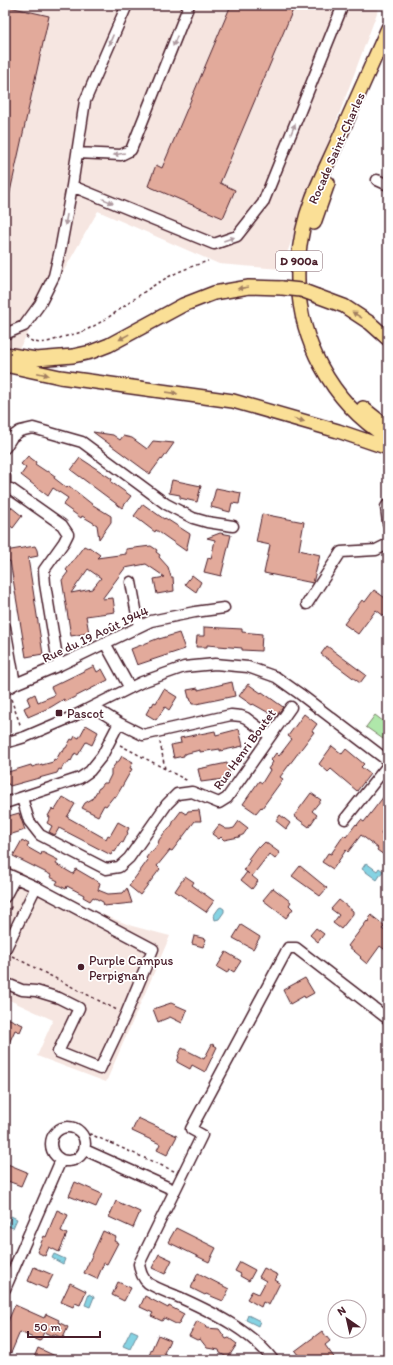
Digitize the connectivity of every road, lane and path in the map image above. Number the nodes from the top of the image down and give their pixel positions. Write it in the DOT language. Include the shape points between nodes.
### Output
graph roads {
  1 [pos="127,5"];
  2 [pos="190,5"];
  3 [pos="343,5"];
  4 [pos="388,28"];
  5 [pos="371,67"];
  6 [pos="77,153"];
  7 [pos="377,180"];
  8 [pos="388,185"];
  9 [pos="72,186"];
  10 [pos="208,261"];
  11 [pos="21,327"];
  12 [pos="5,334"];
  13 [pos="388,339"];
  14 [pos="5,354"];
  15 [pos="5,365"];
  16 [pos="388,428"];
  17 [pos="388,438"];
  18 [pos="5,448"];
  19 [pos="388,448"];
  20 [pos="5,477"];
  21 [pos="5,490"];
  22 [pos="388,504"];
  23 [pos="388,523"];
  24 [pos="233,526"];
  25 [pos="388,544"];
  26 [pos="131,582"];
  27 [pos="307,604"];
  28 [pos="224,608"];
  29 [pos="139,626"];
  30 [pos="5,627"];
  31 [pos="105,643"];
  32 [pos="60,665"];
  33 [pos="9,688"];
  34 [pos="130,688"];
  35 [pos="93,707"];
  36 [pos="291,707"];
  37 [pos="119,723"];
  38 [pos="158,732"];
  39 [pos="270,736"];
  40 [pos="25,737"];
  41 [pos="110,739"];
  42 [pos="5,742"];
  43 [pos="388,761"];
  44 [pos="388,765"];
  45 [pos="165,769"];
  46 [pos="192,792"];
  47 [pos="22,798"];
  48 [pos="5,803"];
  49 [pos="345,819"];
  50 [pos="5,873"];
  51 [pos="15,878"];
  52 [pos="36,888"];
  53 [pos="5,897"];
  54 [pos="5,904"];
  55 [pos="5,920"];
  56 [pos="8,953"];
  57 [pos="5,983"];
  58 [pos="126,1014"];
  59 [pos="388,1019"];
  60 [pos="85,1138"];
  61 [pos="84,1150"];
  62 [pos="61,1160"];
  63 [pos="182,1175"];
  64 [pos="174,1190"];
  65 [pos="6,1286"];
  66 [pos="273,1360"];
  1 -- 6 [label="street, one-way" via="85,101"];
  2 -- 6 [label="street, one-way" via="131,150 121,155"];
  9 -- 3 [label="street, one-way" via="214,244 237,236 263,203"];
  4 -- 5 [label="main road, Rocade Saint-Charles / D 900a"];
  5 -- 16 [label="main road, Rocade Saint-Charles / D 900a" via="313,223 308,244 306,283 315,331 328,361 351,396"];
  5 -- 17 [label="main road, Rocade Saint-Charles / D 900a" via="312,200 302,235 298,274 299,303 306,331 327,377 346,403 372,428"];
  6 -- 9 [label="street"];
  7 -- 8 [label="street"];
  9 -- 11 [label="street, one-way" via="54,276 40,304"];
  10 -- 11 [label="path" via="162,280 86,330 52,341 34,343"];
  11 -- 12 [label="street"];
  13 -- 14 [label="main road, one-way, bridge" via="344,306 301,290 249,286 214,293 183,305 109,345 79,355 36,359"];
  15 -- 19 [label="main road, one-way" via="60,377 233,401"];
  18 -- 24 [label="street" via="12,437 20,431 33,428 82,442 166,504 193,518"];
  20 -- 21 [label="street"];
  21 -- 32 [label="street" via="11,488 62,524 68,534 44,570"];
  22 -- 23 [label="street"];
  25 -- 27 [label="street" via="376,550 340,552"];
  26 -- 29 [label="street"];
  28 -- 29 [label="street, Rue du 19 Août 1944" via="151,621"];
  29 -- 31 [label="street, Rue du 19 Août 1944"];
  30 -- 33 [label="street"];
  31 -- 32 [label="street, Rue du 19 Août 1944"];
  31 -- 34 [label="street"];
  32 -- 33 [label="street, Rue du 19 Août 1944"];
  33 -- 40 [label="path"];
  34 -- 35 [label="street"];
  34 -- 43 [label="street" via="184,667 215,664 248,667 276,677"];
  35 -- 37 [label="street"];
  35 -- 40 [label="street"];
  36 -- 39 [label="street, Rue Henri Boutet"];
  37 -- 38 [label="street" via="143,735"];
  37 -- 41 [label="street"];
  38 -- 39 [label="street" via="231,715 246,718"];
  38 -- 45 [label="path"];
  39 -- 46 [label="street, Rue Henri Boutet" via="227,798 218,803"];
  40 -- 42 [label="street"];
  41 -- 45 [label="path"];
  41 -- 47 [label="street" via="102,756 90,771 80,778"];
  44 -- 49 [label="street"];
  45 -- 46 [label="path" via="186,780"];
  46 -- 47 [label="street, Rue Henri Boutet" via="177,794 129,858 119,867 106,869 40,835 30,821"];
  47 -- 48 [label="street"];
  50 -- 51 [label="street"];
  51 -- 52 [label="street"];
  51 -- 53 [label="street"];
  52 -- 56 [label="street"];
  52 -- 58 [label="street" via="153,949"];
  54 -- 55 [label="path" via="11,907"];
  56 -- 58 [label="path"];
  57 -- 58 [label="street" via="22,990 36,991 58,998 78,1008 58,1052 100,1069"];
  59 -- 63 [label="street" via="296,948 288,948 191,1129 202,1135"];
  60 -- 61 [label="street"];
  60 -- 62 [label="street" via="73,1127 57,1130 51,1140 51,1146"];
  60 -- 63 [label="path" via="90,1134"];
  61 -- 62 [label="street" via="82,1155 72,1161"];
  61 -- 64 [label="street"];
  62 -- 65 [label="street"];
  63 -- 64 [label="street"];
  64 -- 66 [label="street" via="138,1264 140,1273 148,1282 231,1324 257,1343"];
}
